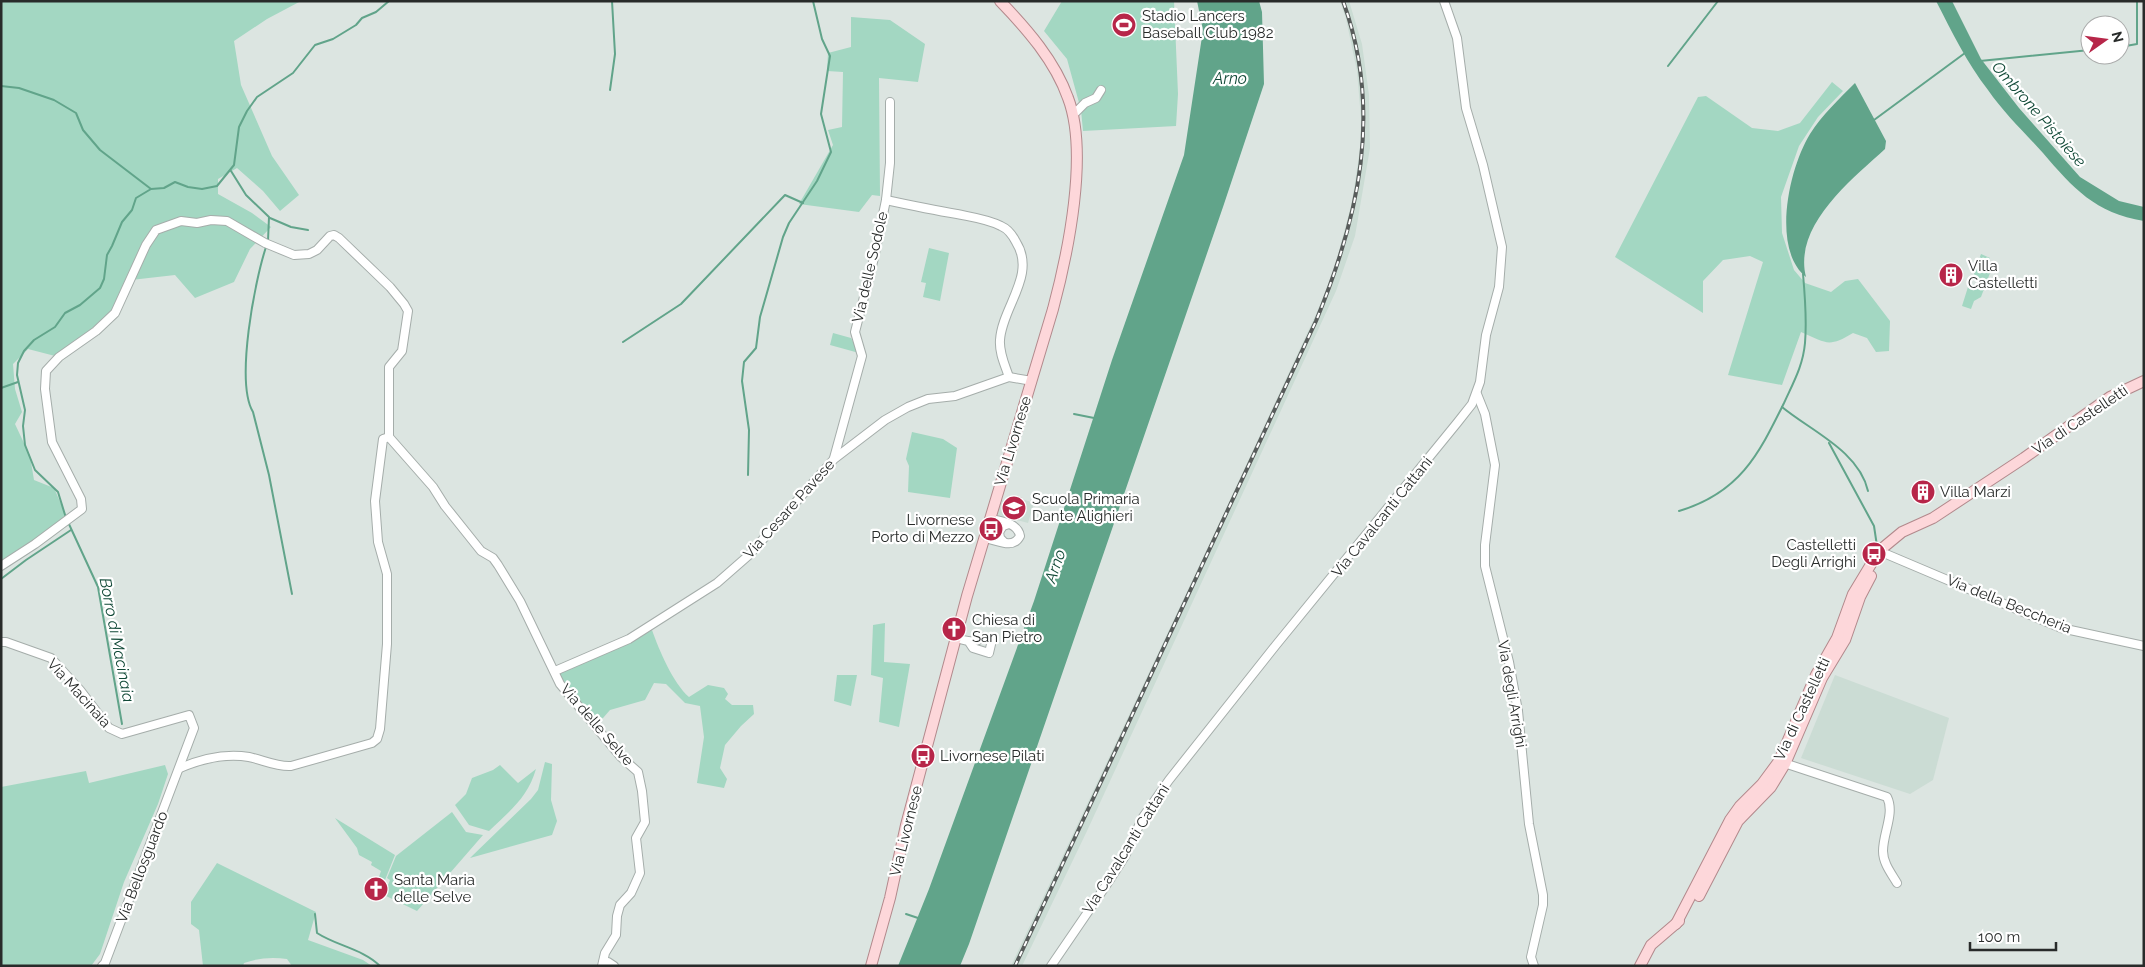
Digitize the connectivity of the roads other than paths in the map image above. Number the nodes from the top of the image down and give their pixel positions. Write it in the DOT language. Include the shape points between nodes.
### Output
graph roads {
  1 [pos="1000,1"];
  2 [pos="1444,1"];
  3 [pos="1101,90"];
  4 [pos="1068,99"];
  5 [pos="890,102"];
  6 [pos="1085,103"];
  7 [pos="1073,115"];
  8 [pos="886,200"];
  9 [pos="1009,377"];
  10 [pos="1032,381"];
  11 [pos="2144,381"];
  12 [pos="1477,394"];
  13 [pos="389,437"];
  14 [pos="834,458"];
  15 [pos="990,519"];
  16 [pos="1011,524"];
  17 [pos="985,538"];
  18 [pos="1008,543"];
  19 [pos="1881,552"];
  20 [pos="1,566"];
  21 [pos="956,638"];
  22 [pos="1,642"];
  23 [pos="969,642"];
  24 [pos="2144,646"];
  25 [pos="555,671"];
  26 [pos="1782,763"];
  27 [pos="180,768"];
  28 [pos="1897,883"];
  29 [pos="603,965"];
  30 [pos="102,966"];
  31 [pos="614,966"];
  32 [pos="872,966"];
  33 [pos="1051,966"];
  34 [pos="1534,966"];
  35 [pos="1640,966"];
  1 -- 4 [label="main road, Via Livornese" via="1045,55"];
  2 -- 12 [label="street, Via Cavalcanti Cattani" via="1457,38 1466,108 1502,247 1501,276 1486,335"];
  3 -- 6 [label="street" via="1096,98"];
  4 -- 6 [label="street"];
  4 -- 7 [label="main road, Via Livornese"];
  5 -- 8 [label="street, Via delle Sodole"];
  6 -- 7 [label="street"];
  7 -- 10 [label="main road, Via Livornese" via="1076,163 1071,227 1063,269"];
  8 -- 9 [label="street" via="984,220 1002,226 1012,235 1023,262 1022,276 1000,341"];
  8 -- 14 [label="street, Via delle Sodole" via="855,332 862,356"];
  9 -- 10 [label="street, Via Cesare Pavese"];
  9 -- 14 [label="street, Via Cesare Pavese" via="955,396 928,399 908,407 864,434"];
  10 -- 15 [label="main road, Via Livornese"];
  11 -- 19 [label="main road, Via di Castelletti" via="2110,397 1967,496 1891,540"];
  12 -- 33 [label="street, Via Cavalcanti Cattani" via="1458,423 1169,780 1144,817 1125,856"];
  12 -- 34 [label="street, Via degli Arrighi" via="1485,414 1495,465 1485,566 1510,662 1529,824 1543,895 1531,957"];
  13 -- 20 [label="street" via="389,368 402,351 408,312 390,287 334,235 317,250 294,255 266,244 227,221 180,221 156,230 114,313 46,371 44,389 52,442 81,499 82,509"];
  13 -- 25 [label="street, Via delle Selve" via="433,487 481,551 498,565"];
  13 -- 27 [label="street" via="384,439 375,501 378,542 387,574 387,644 380,729 376,740 291,766 234,756 213,758"];
  14 -- 25 [label="street, Via Cesare Pavese" via="749,555 717,583 629,639"];
  15 -- 16 [label="street"];
  15 -- 17 [label="main road, Via Livornese"];
  16 -- 18 [label="street" via="1002,526 999,532 1000,538"];
  16 -- 18 [label="street" via="1017,527 1020,536 1016,542"];
  17 -- 18 [label="street"];
  17 -- 21 [label="main road, Via Livornese"];
  19 -- 24 [label="street, Via della Beccheria" via="2061,628"];
  19 -- 26 [label="main road, Via di Castelletti" via="1853,594 1837,638 1816,675"];
  21 -- 23 [label="street"];
  21 -- 32 [label="main road, Via Livornese"];
  22 -- 27 [label="street, Via Macinaia" via="52,658 109,728 122,734 189,715 194,728"];
  25 -- 29 [label="street, Via delle Selve" via="570,698 621,758 638,772 642,791 645,822 636,842 640,873 631,893 620,905 616,935 605,953"];
  26 -- 28 [label="street" via="1887,797 1891,805 1884,860"];
  26 -- 35 [label="main road, Via di Castelletti" via="1771,787 1738,821 1695,903 1651,944"];
  27 -- 30 [label="street, Via Bellosguardo"];
  29 -- 31 [label="street" via="608,962"];
}
